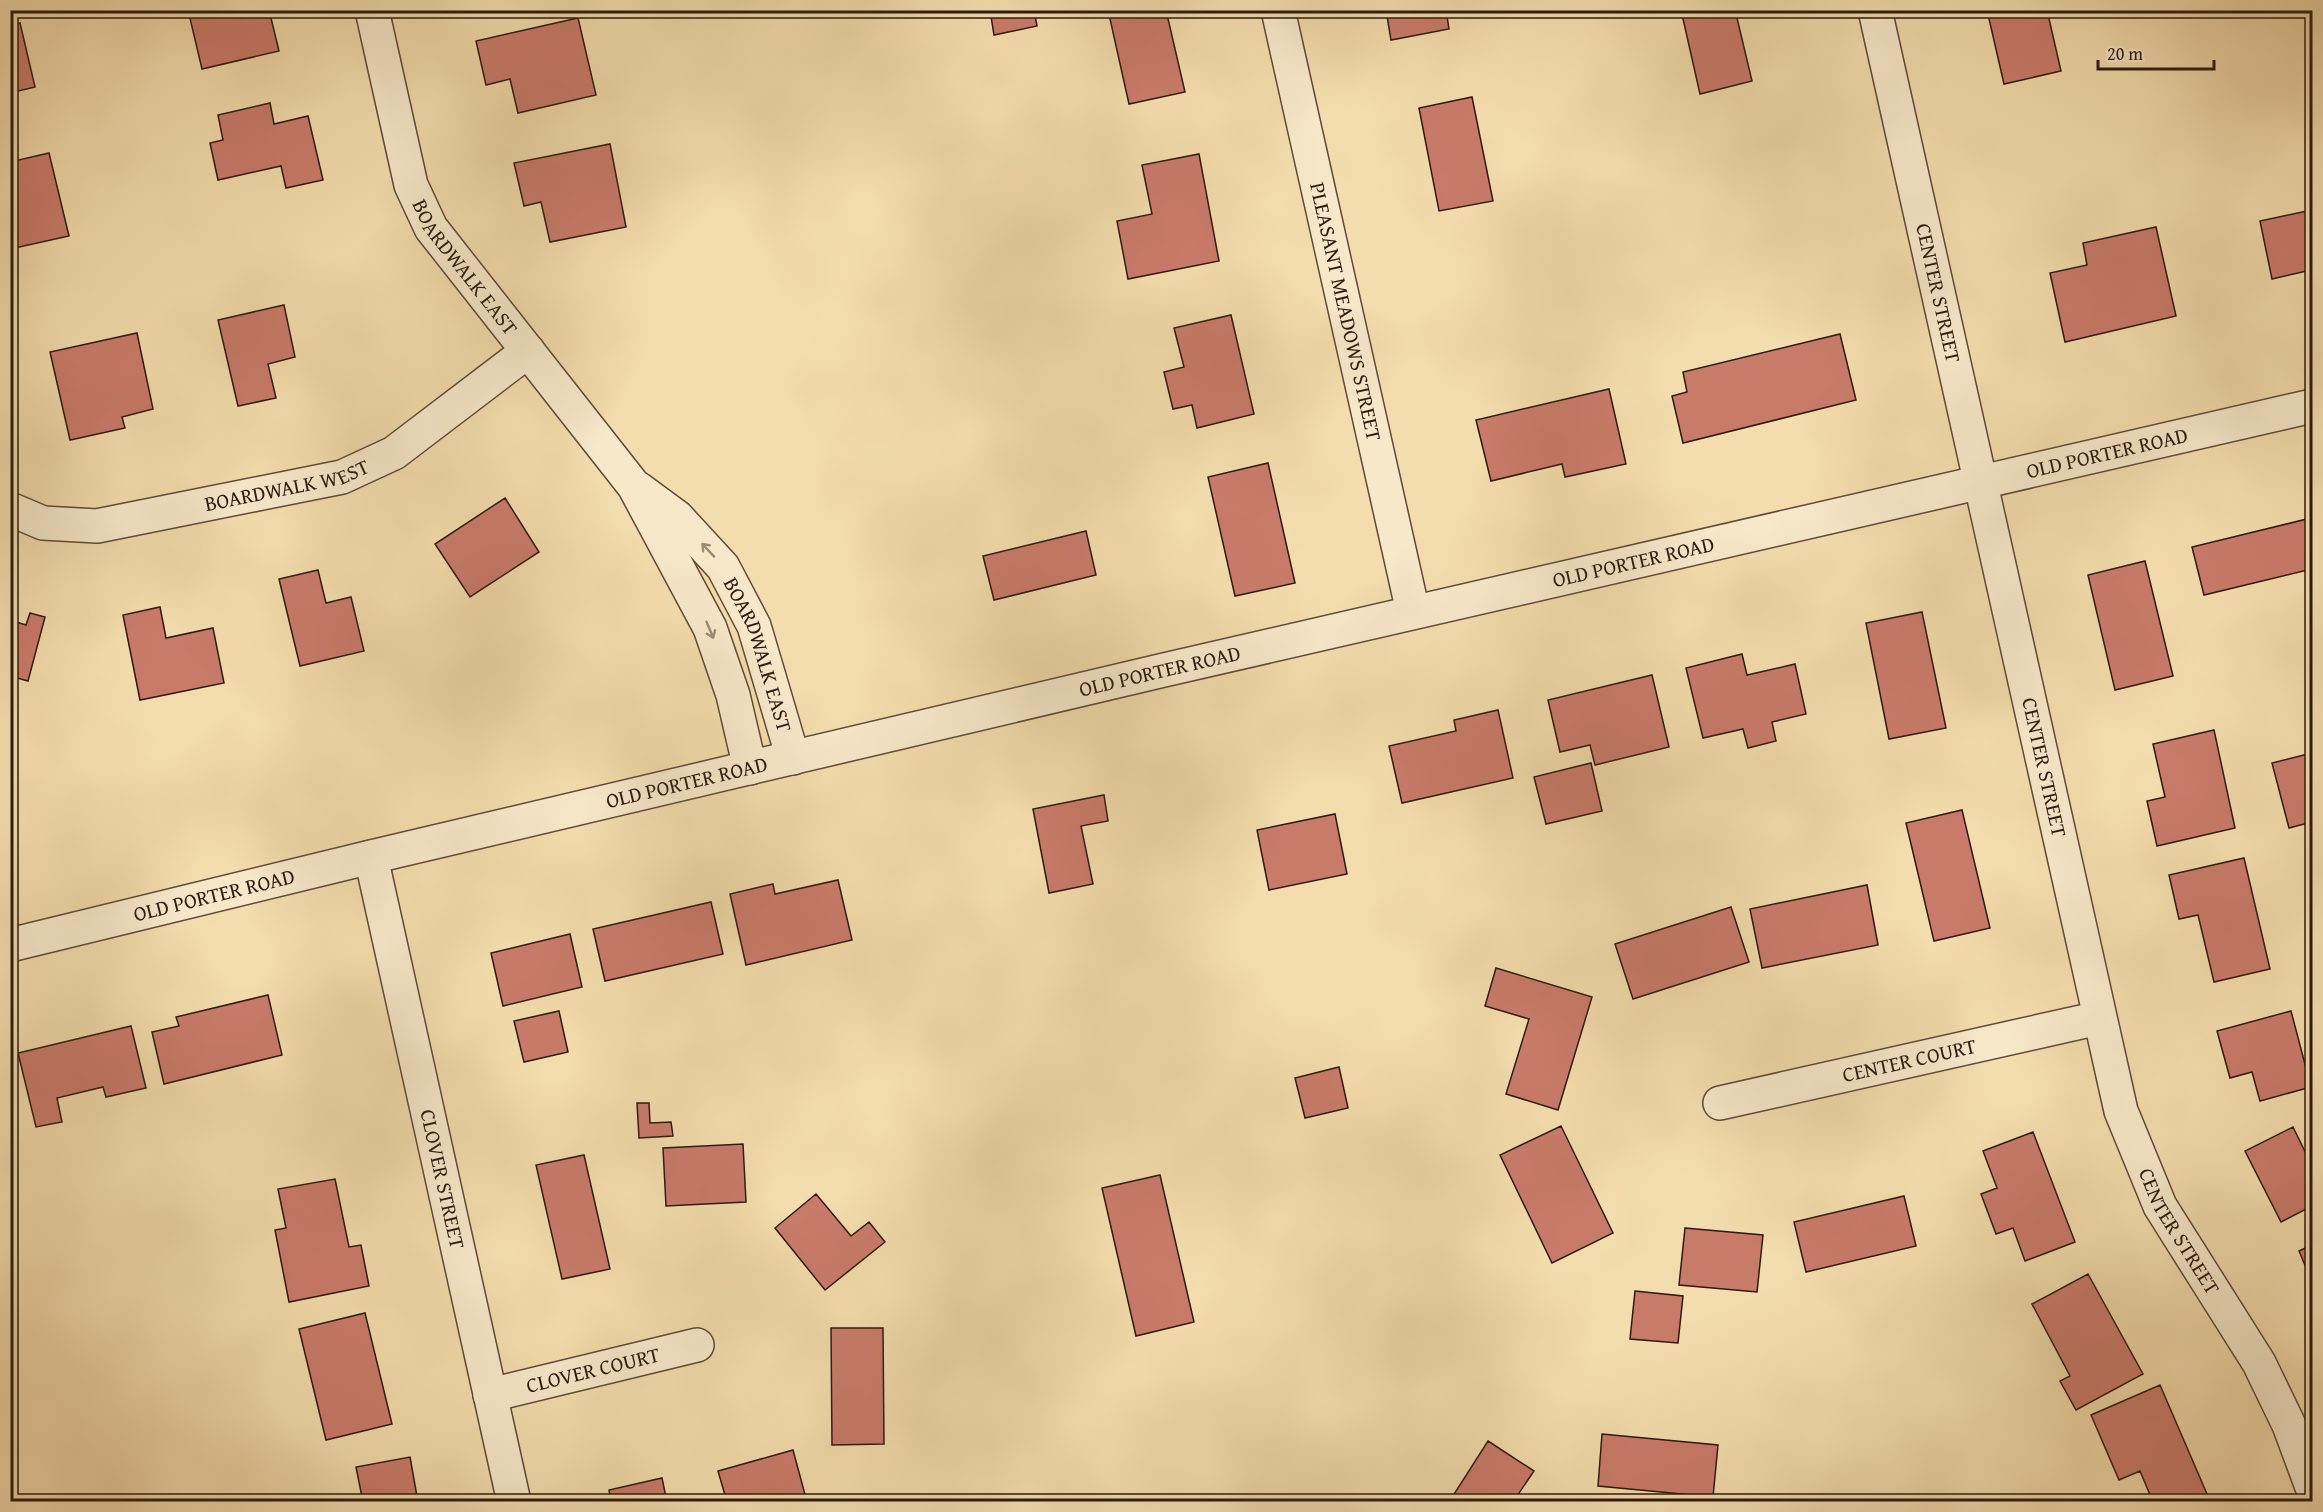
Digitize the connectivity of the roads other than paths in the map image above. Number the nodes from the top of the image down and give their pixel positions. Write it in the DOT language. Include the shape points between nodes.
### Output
graph roads {
  1 [pos="372,10"];
  2 [pos="1278,10"];
  3 [pos="1875,10"];
  4 [pos="528,351"];
  5 [pos="2313,406"];
  6 [pos="1979,484"];
  7 [pos="634,486"];
  8 [pos="10,509"];
  9 [pos="1413,612"];
  10 [pos="793,758"];
  11 [pos="750,768"];
  12 [pos="371,857"];
  13 [pos="10,945"];
  14 [pos="2098,1018"];
  15 [pos="1720,1103"];
  16 [pos="697,1344"];
  17 [pos="490,1395"];
  18 [pos="2313,1487"];
  19 [pos="514,1502"];
  1 -- 4 [label="street, BOARDWALK EAST" via="411,185 431,228"];
  2 -- 9 [label="street, PLEASANT MEADOWS STREET"];
  3 -- 6 [label="street, CENTER STREET"];
  4 -- 7 [label="street, BOARDWALK EAST"];
  4 -- 8 [label="street, BOARDWALK WEST" via="394,453 342,477 97,526 42,523"];
  5 -- 6 [label="street, OLD PORTER ROAD"];
  6 -- 9 [label="street, OLD PORTER ROAD"];
  6 -- 14 [label="street, CENTER STREET"];
  10 -- 7 [label="street, BOARDWALK EAST, one-way" via="754,626 723,567 677,517"];
  7 -- 11 [label="street, BOARDWALK EAST, one-way" via="710,628 733,695"];
  9 -- 10 [label="street, OLD PORTER ROAD"];
  10 -- 11 [label="street, OLD PORTER ROAD"];
  11 -- 12 [label="street, OLD PORTER ROAD"];
  12 -- 13 [label="street, OLD PORTER ROAD"];
  12 -- 17 [label="street, CLOVER STREET"];
  14 -- 15 [label="street, CENTER COURT"];
  14 -- 18 [label="street, CENTER STREET" via="2121,1112 2160,1206 2259,1363"];
  16 -- 17 [label="street, CLOVER COURT"];
  17 -- 19 [label="street, CLOVER STREET"];
}
